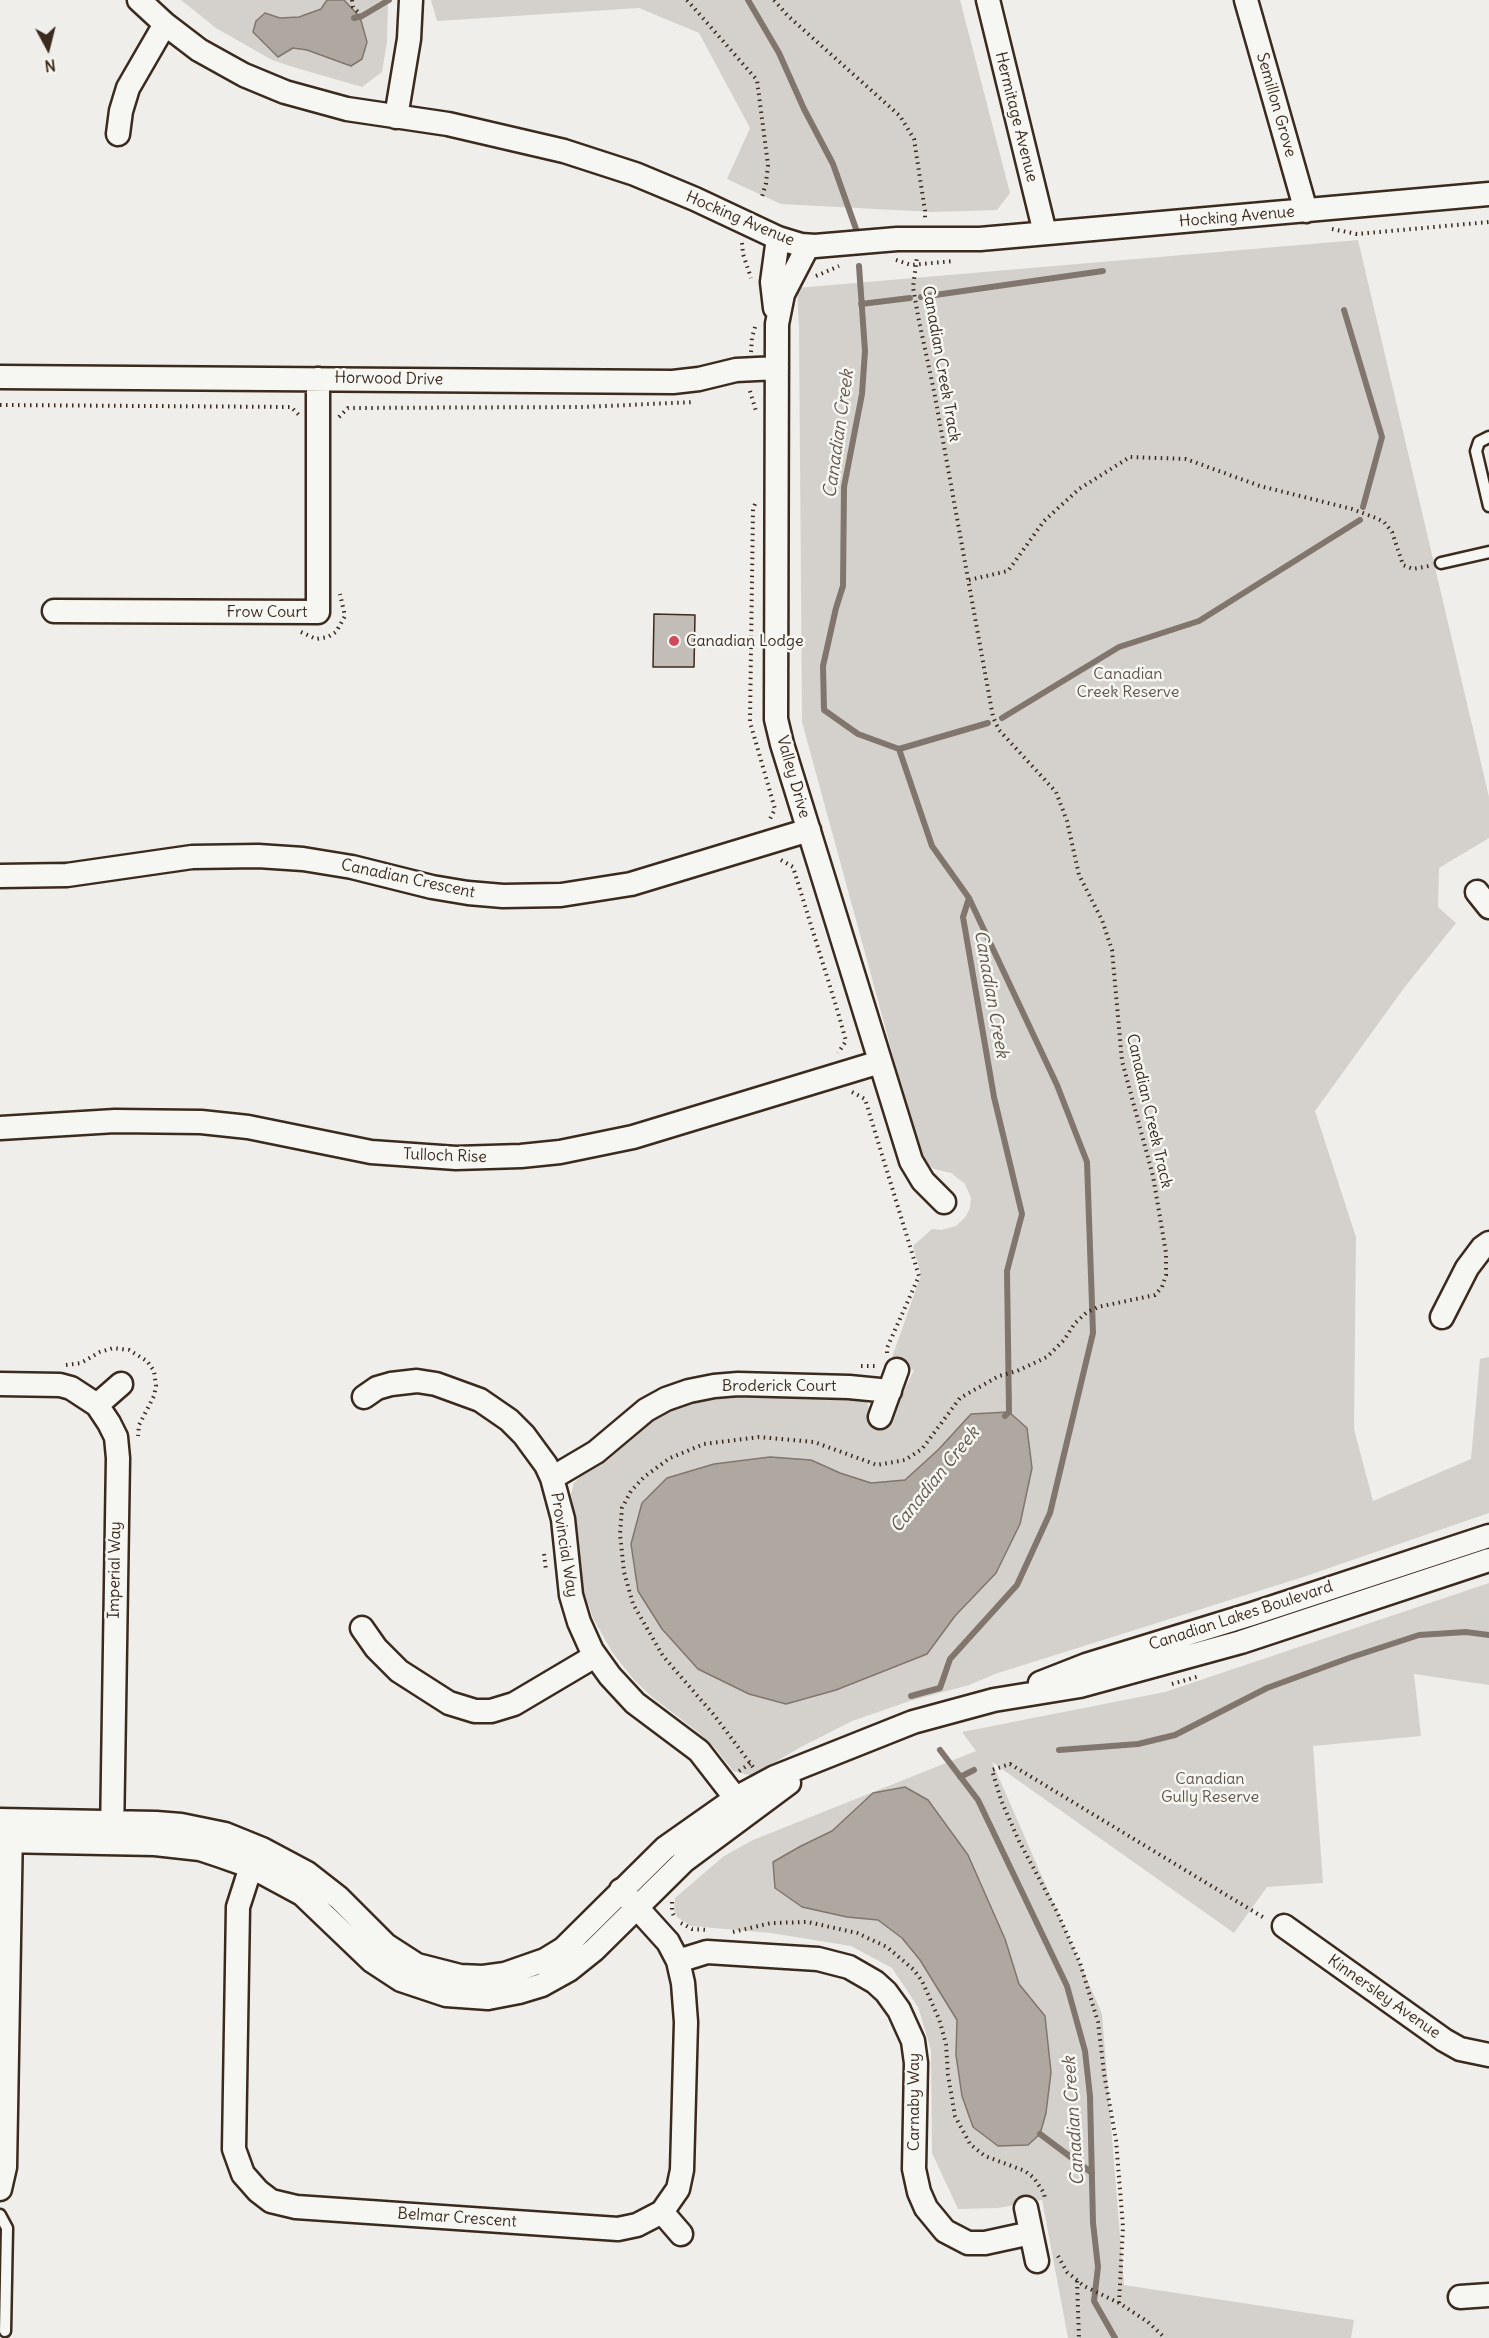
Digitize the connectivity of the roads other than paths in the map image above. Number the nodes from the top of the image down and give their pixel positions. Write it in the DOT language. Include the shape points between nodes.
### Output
graph roads {
  1 [pos="139,0"];
  2 [pos="411,0"];
  3 [pos="988,0"];
  4 [pos="1245,0"];
  5 [pos="165,24"];
  6 [pos="396,117"];
  7 [pos="118,134"];
  8 [pos="1489,194"];
  9 [pos="1306,211"];
  10 [pos="1045,233"];
  11 [pos="778,238"];
  12 [pos="808,246"];
  13 [pos="777,324"];
  14 [pos="777,368"];
  15 [pos="0,377"];
  16 [pos="318,378"];
  17 [pos="1489,437"];
  18 [pos="1489,506"];
  19 [pos="1489,552"];
  20 [pos="1441,563"];
  21 [pos="54,610"];
  22 [pos="809,830"];
  23 [pos="0,876"];
  24 [pos="880,1062"];
  25 [pos="0,1128"];
  26 [pos="944,1202"];
  27 [pos="1489,1243"];
  28 [pos="1442,1317"];
  29 [pos="0,1384"];
  30 [pos="121,1384"];
  31 [pos="364,1397"];
  32 [pos="97,1405"];
  33 [pos="880,1417"];
  34 [pos="552,1478"];
  35 [pos="1489,1536"];
  36 [pos="1489,1560"];
  37 [pos="362,1628"];
  38 [pos="595,1656"];
  39 [pos="994,1700"];
  40 [pos="741,1805"];
  41 [pos="6,1830"];
  42 [pos="112,1832"];
  43 [pos="257,1858"];
  44 [pos="621,1890"];
  45 [pos="636,1906"];
  46 [pos="1284,1926"];
  47 [pos="678,1960"];
  48 [pos="1489,2055"];
  49 [pos="0,2189"];
  50 [pos="1026,2208"];
  51 [pos="662,2212"];
  52 [pos="0,2216"];
  53 [pos="1031,2233"];
  54 [pos="681,2234"];
  55 [pos="1036,2261"];
  56 [pos="1489,2295"];
  57 [pos="1460,2297"];
  58 [pos="5,2331"];
  1 -- 5 [label="street, Hocking Avenue"];
  2 -- 6 [label="street" via="408,49"];
  3 -- 10 [label="street, Hermitage Avenue"];
  4 -- 9 [label="street, Semillon Grove"];
  5 -- 6 [label="street, Hocking Avenue" via="199,50 261,83 303,99"];
  5 -- 7 [label="street" via="128,88"];
  6 -- 11 [label="street, Hocking Avenue" via="525,141 602,163 695,199"];
  8 -- 9 [label="street, Hocking Avenue"];
  9 -- 10 [label="street, Hocking Avenue"];
  10 -- 12 [label="street, Hocking Avenue"];
  11 -- 12 [label="street, Hocking Avenue"];
  11 -- 13 [label="street, Valley Drive" via="772,285"];
  12 -- 13 [label="street, Valley Drive" via="781,299"];
  13 -- 14 [label="street, Valley Drive"];
  14 -- 16 [label="street, Horwood Drive" via="736,370 680,382"];
  14 -- 22 [label="street, Valley Drive" via="775,708"];
  15 -- 16 [label="street, Horwood Drive"];
  16 -- 21 [label="street, Frow Court" via="318,612"];
  17 -- 18 [label="lane" via="1479,442 1476,451"];
  19 -- 20 [label="lane"];
  22 -- 23 [label="street, Canadian Crescent" via="639,881 561,895 468,893 343,865 258,856 192,857 67,875"];
  22 -- 24 [label="street, Valley Drive"];
  24 -- 25 [label="street, Tulloch Rise" via="633,1137 521,1156 456,1158 380,1153 248,1127 201,1122 116,1121"];
  24 -- 26 [label="street, Valley Drive" via="914,1167"];
  27 -- 28 [label="street" via="1467,1268"];
  29 -- 32 [label="street, Imperial Way" via="60,1385 78,1391"];
  30 -- 32 [label="street"];
  31 -- 34 [label="street, Provincial Way" via="381,1386 417,1381 470,1395 517,1427"];
  32 -- 42 [label="street, Imperial Way" via="114,1432 118,1451"];
  33 -- 34 [label="street, Broderick Court" via="891,1373 856,1387 738,1384 689,1391 646,1410 596,1452"];
  34 -- 38 [label="street, Provincial Way" via="563,1520 571,1595"];
  35 -- 39 [label="street, Canadian Lakes Boulevard" via="1086,1665"];
  36 -- 39 [label="street, Canadian Lakes Boulevard" via="1241,1642 1080,1686"];
  37 -- 38 [label="street" via="399,1671 449,1703 475,1711 514,1704"];
  38 -- 40 [label="street, Provincial Way" via="635,1703 699,1751"];
  39 -- 40 [label="street, Canadian Lakes Boulevard" via="913,1722 825,1758"];
  40 -- 44 [label="street, Canadian Lakes Boulevard" via="665,1848"];
  40 -- 45 [label="street, Canadian Lakes Boulevard"];
  41 -- 42 [label="street, Canadian Lakes Boulevard"];
  41 -- 49 [label="street" via="5,2167"];
  42 -- 43 [label="street, Canadian Lakes Boulevard" via="221,1856"];
  43 -- 44 [label="street, Canadian Lakes Boulevard" via="291,1863 317,1880 394,1952 428,1969 460,1976 506,1974 544,1960 580,1933"];
  43 -- 45 [label="street, Canadian Lakes Boulevard" via="390,1974 435,1993 472,1998 519,1992 554,1979 588,1955"];
  43 -- 51 [label="street, Belmar Crescent" via="238,1907 233,2129 237,2162 258,2191 271,2200 296,2207 618,2229 637,2225"];
  44 -- 45 [label="street"];
  45 -- 47 [label="street" via="661,1933"];
  46 -- 48 [label="street, Kinnersley Avenue" via="1444,2040 1460,2049"];
  47 -- 51 [label="street" via="686,2022 682,2170 674,2196"];
  47 -- 53 [label="street, Carnaby Way" via="712,1952 818,1959 849,1967 874,1982 899,2010 913,2041 914,2169 926,2208 945,2231 968,2243"];
  50 -- 53 [label="street"];
  51 -- 54 [label="street"];
  52 -- 58 [label="lane" via="7,2228"];
  53 -- 55 [label="street"];
  56 -- 57 [label="street"];
}
